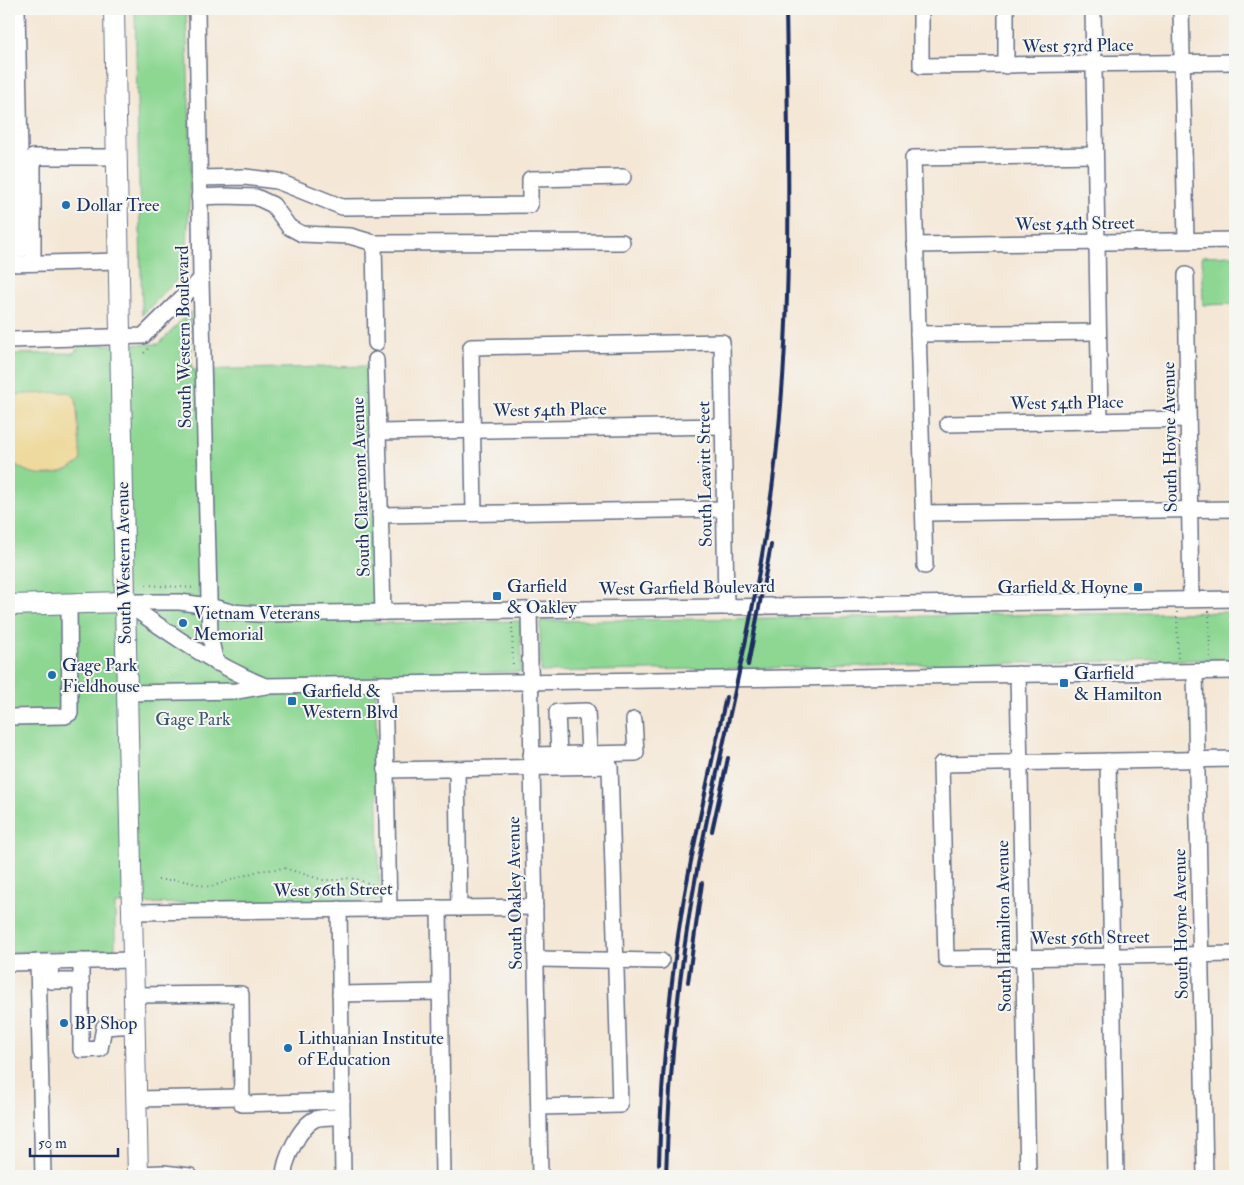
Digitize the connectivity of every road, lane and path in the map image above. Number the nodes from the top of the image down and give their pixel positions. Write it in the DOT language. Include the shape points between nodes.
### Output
graph roads {
  1 [pos="17,9"];
  2 [pos="114,9"];
  3 [pos="197,9"];
  4 [pos="921,9"];
  5 [pos="1006,9"];
  6 [pos="1093,9"];
  7 [pos="1181,9"];
  8 [pos="1235,62"];
  9 [pos="1182,63"];
  10 [pos="1094,64"];
  11 [pos="1006,66"];
  12 [pos="1095,155"];
  13 [pos="117,157"];
  14 [pos="623,177"];
  15 [pos="199,178"];
  16 [pos="199,197"];
  17 [pos="1186,240"];
  18 [pos="1235,240"];
  19 [pos="622,242"];
  20 [pos="1097,242"];
  21 [pos="374,243"];
  22 [pos="915,245"];
  23 [pos="9,250"];
  24 [pos="119,261"];
  25 [pos="33,263"];
  26 [pos="9,264"];
  27 [pos="1186,275"];
  28 [pos="201,279"];
  29 [pos="1098,332"];
  30 [pos="918,334"];
  31 [pos="120,336"];
  32 [pos="9,340"];
  33 [pos="376,343"];
  34 [pos="376,360"];
  35 [pos="1188,420"];
  36 [pos="1100,421"];
  37 [pos="948,424"];
  38 [pos="723,426"];
  39 [pos="472,430"];
  40 [pos="378,432"];
  41 [pos="724,509"];
  42 [pos="1235,509"];
  43 [pos="1190,510"];
  44 [pos="474,513"];
  45 [pos="924,513"];
  46 [pos="380,515"];
  47 [pos="925,566"];
  48 [pos="148,586"];
  49 [pos="197,588"];
  50 [pos="1191,599"];
  51 [pos="1235,599"];
  52 [pos="124,602"];
  53 [pos="69,604"];
  54 [pos="9,605"];
  55 [pos="209,606"];
  56 [pos="726,606"];
  57 [pos="1209,608"];
  58 [pos="528,610"];
  59 [pos="1177,611"];
  60 [pos="383,612"];
  61 [pos="512,618"];
  62 [pos="1210,659"];
  63 [pos="1178,660"];
  64 [pos="216,663"];
  65 [pos="513,670"];
  66 [pos="1235,671"];
  67 [pos="1195,672"];
  68 [pos="1018,674"];
  69 [pos="530,682"];
  70 [pos="384,684"];
  71 [pos="265,686"];
  72 [pos="127,693"];
  73 [pos="9,717"];
  74 [pos="634,720"];
  75 [pos="559,754"];
  76 [pos="589,754"];
  77 [pos="1197,759"];
  78 [pos="1235,759"];
  79 [pos="532,761"];
  80 [pos="1108,761"];
  81 [pos="1020,762"];
  82 [pos="457,769"];
  83 [pos="386,770"];
  84 [pos="158,880"];
  85 [pos="380,887"];
  86 [pos="534,907"];
  87 [pos="389,908"];
  88 [pos="439,908"];
  89 [pos="459,908"];
  90 [pos="339,909"];
  91 [pos="132,912"];
  92 [pos="1200,954"];
  93 [pos="1235,954"];
  94 [pos="1112,956"];
  95 [pos="1024,958"];
  96 [pos="536,959"];
  97 [pos="132,960"];
  98 [pos="617,960"];
  99 [pos="81,961"];
  100 [pos="661,961"];
  101 [pos="9,962"];
  102 [pos="44,962"];
  103 [pos="81,981"];
  104 [pos="440,992"];
  105 [pos="340,994"];
  106 [pos="133,995"];
  107 [pos="134,1025"];
  108 [pos="242,1097"];
  109 [pos="136,1099"];
  110 [pos="342,1101"];
  111 [pos="539,1107"];
  112 [pos="342,1117"];
  113 [pos="138,1175"];
  114 [pos="43,1176"];
  115 [pos="190,1176"];
  116 [pos="284,1176"];
  117 [pos="343,1176"];
  118 [pos="443,1176"];
  119 [pos="540,1176"];
  120 [pos="1028,1176"];
  121 [pos="1116,1176"];
  122 [pos="1205,1176"];
  1 -- 23 [label="street" via="22,249"];
  2 -- 13 [label="main road, South Western Avenue"];
  3 -- 15 [label="street, South Western Boulevard"];
  4 -- 11 [label="street, West 53rd Place" via="922,66"];
  5 -- 11 [label="street"];
  6 -- 10 [label="street"];
  7 -- 9 [label="street"];
  8 -- 9 [label="street, West 53rd Place"];
  9 -- 10 [label="street, West 53rd Place"];
  9 -- 17 [label="street"];
  10 -- 11 [label="street, West 53rd Place"];
  10 -- 12 [label="street"];
  12 -- 20 [label="street"];
  12 -- 22 [label="street" via="913,158"];
  13 -- 24 [label="main road, South Western Avenue"];
  13 -- 25 [label="street" via="32,157"];
  14 -- 15 [label="street" via="530,179 530,205 342,207 277,181 245,177"];
  15 -- 16 [label="street, South Western Boulevard"];
  16 -- 21 [label="street" via="256,197 272,205 289,227 302,234 350,236"];
  16 -- 28 [label="street, South Western Boulevard"];
  17 -- 18 [label="street, West 54th Street"];
  17 -- 20 [label="street, West 54th Street"];
  19 -- 21 [label="street"];
  20 -- 22 [label="street, West 54th Street"];
  20 -- 29 [label="street"];
  21 -- 33 [label="street"];
  22 -- 30 [label="street"];
  24 -- 25 [label="street"];
  24 -- 31 [label="main road, South Western Avenue"];
  25 -- 26 [label="street"];
  27 -- 35 [label="street, South Hoyne Avenue"];
  28 -- 31 [label="street" via="143,336"];
  28 -- 55 [label="street, South Western Boulevard"];
  29 -- 30 [label="street"];
  29 -- 36 [label="street"];
  30 -- 45 [label="street"];
  31 -- 32 [label="street"];
  31 -- 52 [label="main road, South Western Avenue"];
  34 -- 40 [label="street, South Claremont Avenue"];
  35 -- 36 [label="street, West 54th Place"];
  35 -- 43 [label="street, South Hoyne Avenue"];
  36 -- 37 [label="street, West 54th Place"];
  38 -- 39 [label="street, West 54th Place"];
  38 -- 39 [label="street, South Leavitt Street" via="722,342 471,347"];
  38 -- 41 [label="street, South Leavitt Street"];
  39 -- 40 [label="street, West 54th Place"];
  39 -- 44 [label="street"];
  40 -- 46 [label="street, South Claremont Avenue"];
  41 -- 44 [label="street"];
  41 -- 56 [label="street, South Leavitt Street"];
  42 -- 43 [label="street"];
  43 -- 45 [label="street"];
  43 -- 50 [label="street, South Hoyne Avenue"];
  44 -- 46 [label="street"];
  45 -- 47 [label="street"];
  46 -- 60 [label="street, South Claremont Avenue"];
  48 -- 49 [label="path"];
  50 -- 51 [label="street, West Garfield Boulevard"];
  50 -- 56 [label="street, West Garfield Boulevard"];
  52 -- 53 [label="main road"];
  52 -- 55 [label="street, West Garfield Boulevard" via="180,602"];
  52 -- 64 [label="street"];
  52 -- 72 [label="main road, South Western Avenue"];
  53 -- 54 [label="main road"];
  53 -- 73 [label="street" via="70,713 65,716"];
  55 -- 60 [label="street, West Garfield Boulevard" via="252,614"];
  55 -- 64 [label="street, South Western Boulevard" via="210,636"];
  56 -- 58 [label="street, West Garfield Boulevard"];
  57 -- 62 [label="path"];
  58 -- 60 [label="street, West Garfield Boulevard"];
  58 -- 69 [label="street, South Oakley Avenue"];
  59 -- 63 [label="path"];
  61 -- 65 [label="path"];
  64 -- 71 [label="street"];
  66 -- 67 [label="street"];
  67 -- 68 [label="street"];
  67 -- 77 [label="street, South Hoyne Avenue"];
  68 -- 69 [label="street"];
  68 -- 81 [label="street, South Hamilton Avenue"];
  69 -- 70 [label="street"];
  69 -- 79 [label="street, South Oakley Avenue"];
  70 -- 71 [label="street"];
  70 -- 83 [label="street"];
  71 -- 72 [label="street" via="237,690"];
  72 -- 91 [label="main road, South Western Avenue"];
  74 -- 76 [label="street" via="636,753"];
  75 -- 76 [label="street"];
  75 -- 76 [label="street" via="557,712 587,711"];
  75 -- 79 [label="street"];
  77 -- 78 [label="street"];
  77 -- 80 [label="street"];
  77 -- 92 [label="street, South Hoyne Avenue"];
  79 -- 82 [label="street"];
  79 -- 86 [label="street, South Oakley Avenue"];
  79 -- 98 [label="street" via="610,766"];
  80 -- 81 [label="street"];
  80 -- 94 [label="street"];
  81 -- 95 [label="street, South Hamilton Avenue"];
  81 -- 95 [label="street, West 56th Street" via="941,764 946,959"];
  82 -- 83 [label="street"];
  82 -- 89 [label="street"];
  83 -- 87 [label="street"];
  84 -- 85 [label="path" via="180,880 210,887 258,870 284,868 323,880 356,879"];
  86 -- 89 [label="street, West 56th Street"];
  86 -- 96 [label="street, South Oakley Avenue"];
  87 -- 88 [label="street, West 56th Street"];
  87 -- 90 [label="street, West 56th Street"];
  88 -- 89 [label="street, West 56th Street"];
  88 -- 104 [label="street"];
  90 -- 91 [label="street, West 56th Street"];
  90 -- 105 [label="street"];
  91 -- 97 [label="main road, South Western Avenue"];
  92 -- 93 [label="street, West 56th Street"];
  92 -- 94 [label="street, West 56th Street"];
  92 -- 122 [label="street, South Hoyne Avenue"];
  94 -- 95 [label="street, West 56th Street"];
  94 -- 121 [label="street"];
  95 -- 120 [label="street, South Hamilton Avenue"];
  96 -- 98 [label="street"];
  96 -- 111 [label="street, South Oakley Avenue"];
  97 -- 99 [label="street"];
  97 -- 106 [label="main road, South Western Avenue"];
  98 -- 100 [label="street"];
  98 -- 111 [label="street" via="620,1105"];
  99 -- 102 [label="street"];
  99 -- 103 [label="street"];
  101 -- 102 [label="street"];
  102 -- 103 [label="street" via="52,981"];
  102 -- 114 [label="street"];
  103 -- 107 [label="street" via="81,1050 100,1049 104,1027"];
  104 -- 105 [label="street"];
  104 -- 118 [label="street"];
  105 -- 110 [label="street"];
  106 -- 107 [label="main road, South Western Avenue"];
  106 -- 108 [label="street" via="241,994"];
  107 -- 109 [label="main road, South Western Avenue"];
  108 -- 109 [label="street"];
  108 -- 110 [label="street" via="242,1104"];
  109 -- 113 [label="main road, South Western Avenue"];
  110 -- 112 [label="street"];
  111 -- 119 [label="street, South Oakley Avenue"];
  112 -- 116 [label="street" via="323,1117 307,1125 285,1163"];
  112 -- 117 [label="street"];
  113 -- 115 [label="street" via="164,1172"];
}
